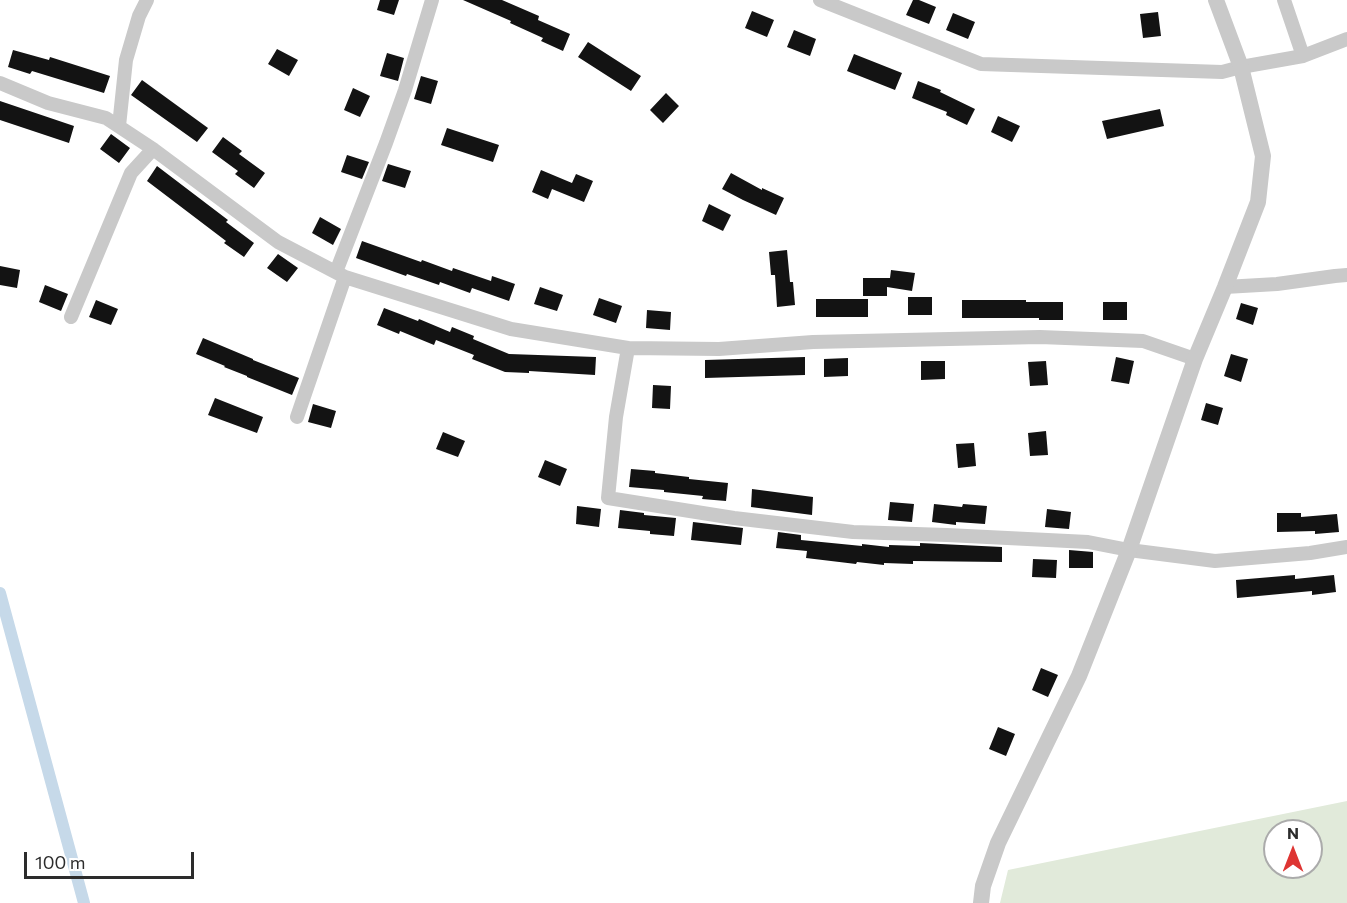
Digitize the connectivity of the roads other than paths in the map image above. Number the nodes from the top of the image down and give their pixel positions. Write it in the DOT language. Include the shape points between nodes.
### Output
graph roads {
  1 [pos="147,0"];
  2 [pos="432,0"];
  3 [pos="820,0"];
  4 [pos="1216,0"];
  5 [pos="1284,0"];
  6 [pos="1347,39"];
  7 [pos="1303,56"];
  8 [pos="1241,67"];
  9 [pos="0,83"];
  10 [pos="118,126"];
  11 [pos="153,149"];
  12 [pos="341,274"];
  13 [pos="1347,275"];
  14 [pos="1225,287"];
  15 [pos="71,317"];
  16 [pos="628,348"];
  17 [pos="1195,359"];
  18 [pos="297,417"];
  19 [pos="1347,547"];
  20 [pos="1129,550"];
  21 [pos="981,903"];
  1 -- 10 [label="street" via="126,60"];
  2 -- 12 [label="street"];
  3 -- 8 [label="street" via="981,64 1222,72"];
  4 -- 8 [label="street"];
  5 -- 7 [label="street"];
  6 -- 7 [label="street"];
  7 -- 8 [label="street"];
  8 -- 14 [label="street" via="1263,156 1258,202"];
  9 -- 10 [label="street" via="48,103 106,118"];
  10 -- 11 [label="street"];
  11 -- 12 [label="street" via="278,242"];
  11 -- 15 [label="street" via="131,173"];
  12 -- 16 [label="street" via="511,329"];
  12 -- 18 [label="street"];
  13 -- 14 [label="street"];
  14 -- 17 [label="street"];
  16 -- 17 [label="street" via="719,349 813,342 1040,337 1143,340"];
  16 -- 20 [label="street" via="608,498 853,532 1088,543"];
  17 -- 20 [label="street"];
  19 -- 20 [label="street" via="1215,561"];
  20 -- 21 [label="street" via="1079,676 998,843"];
}
